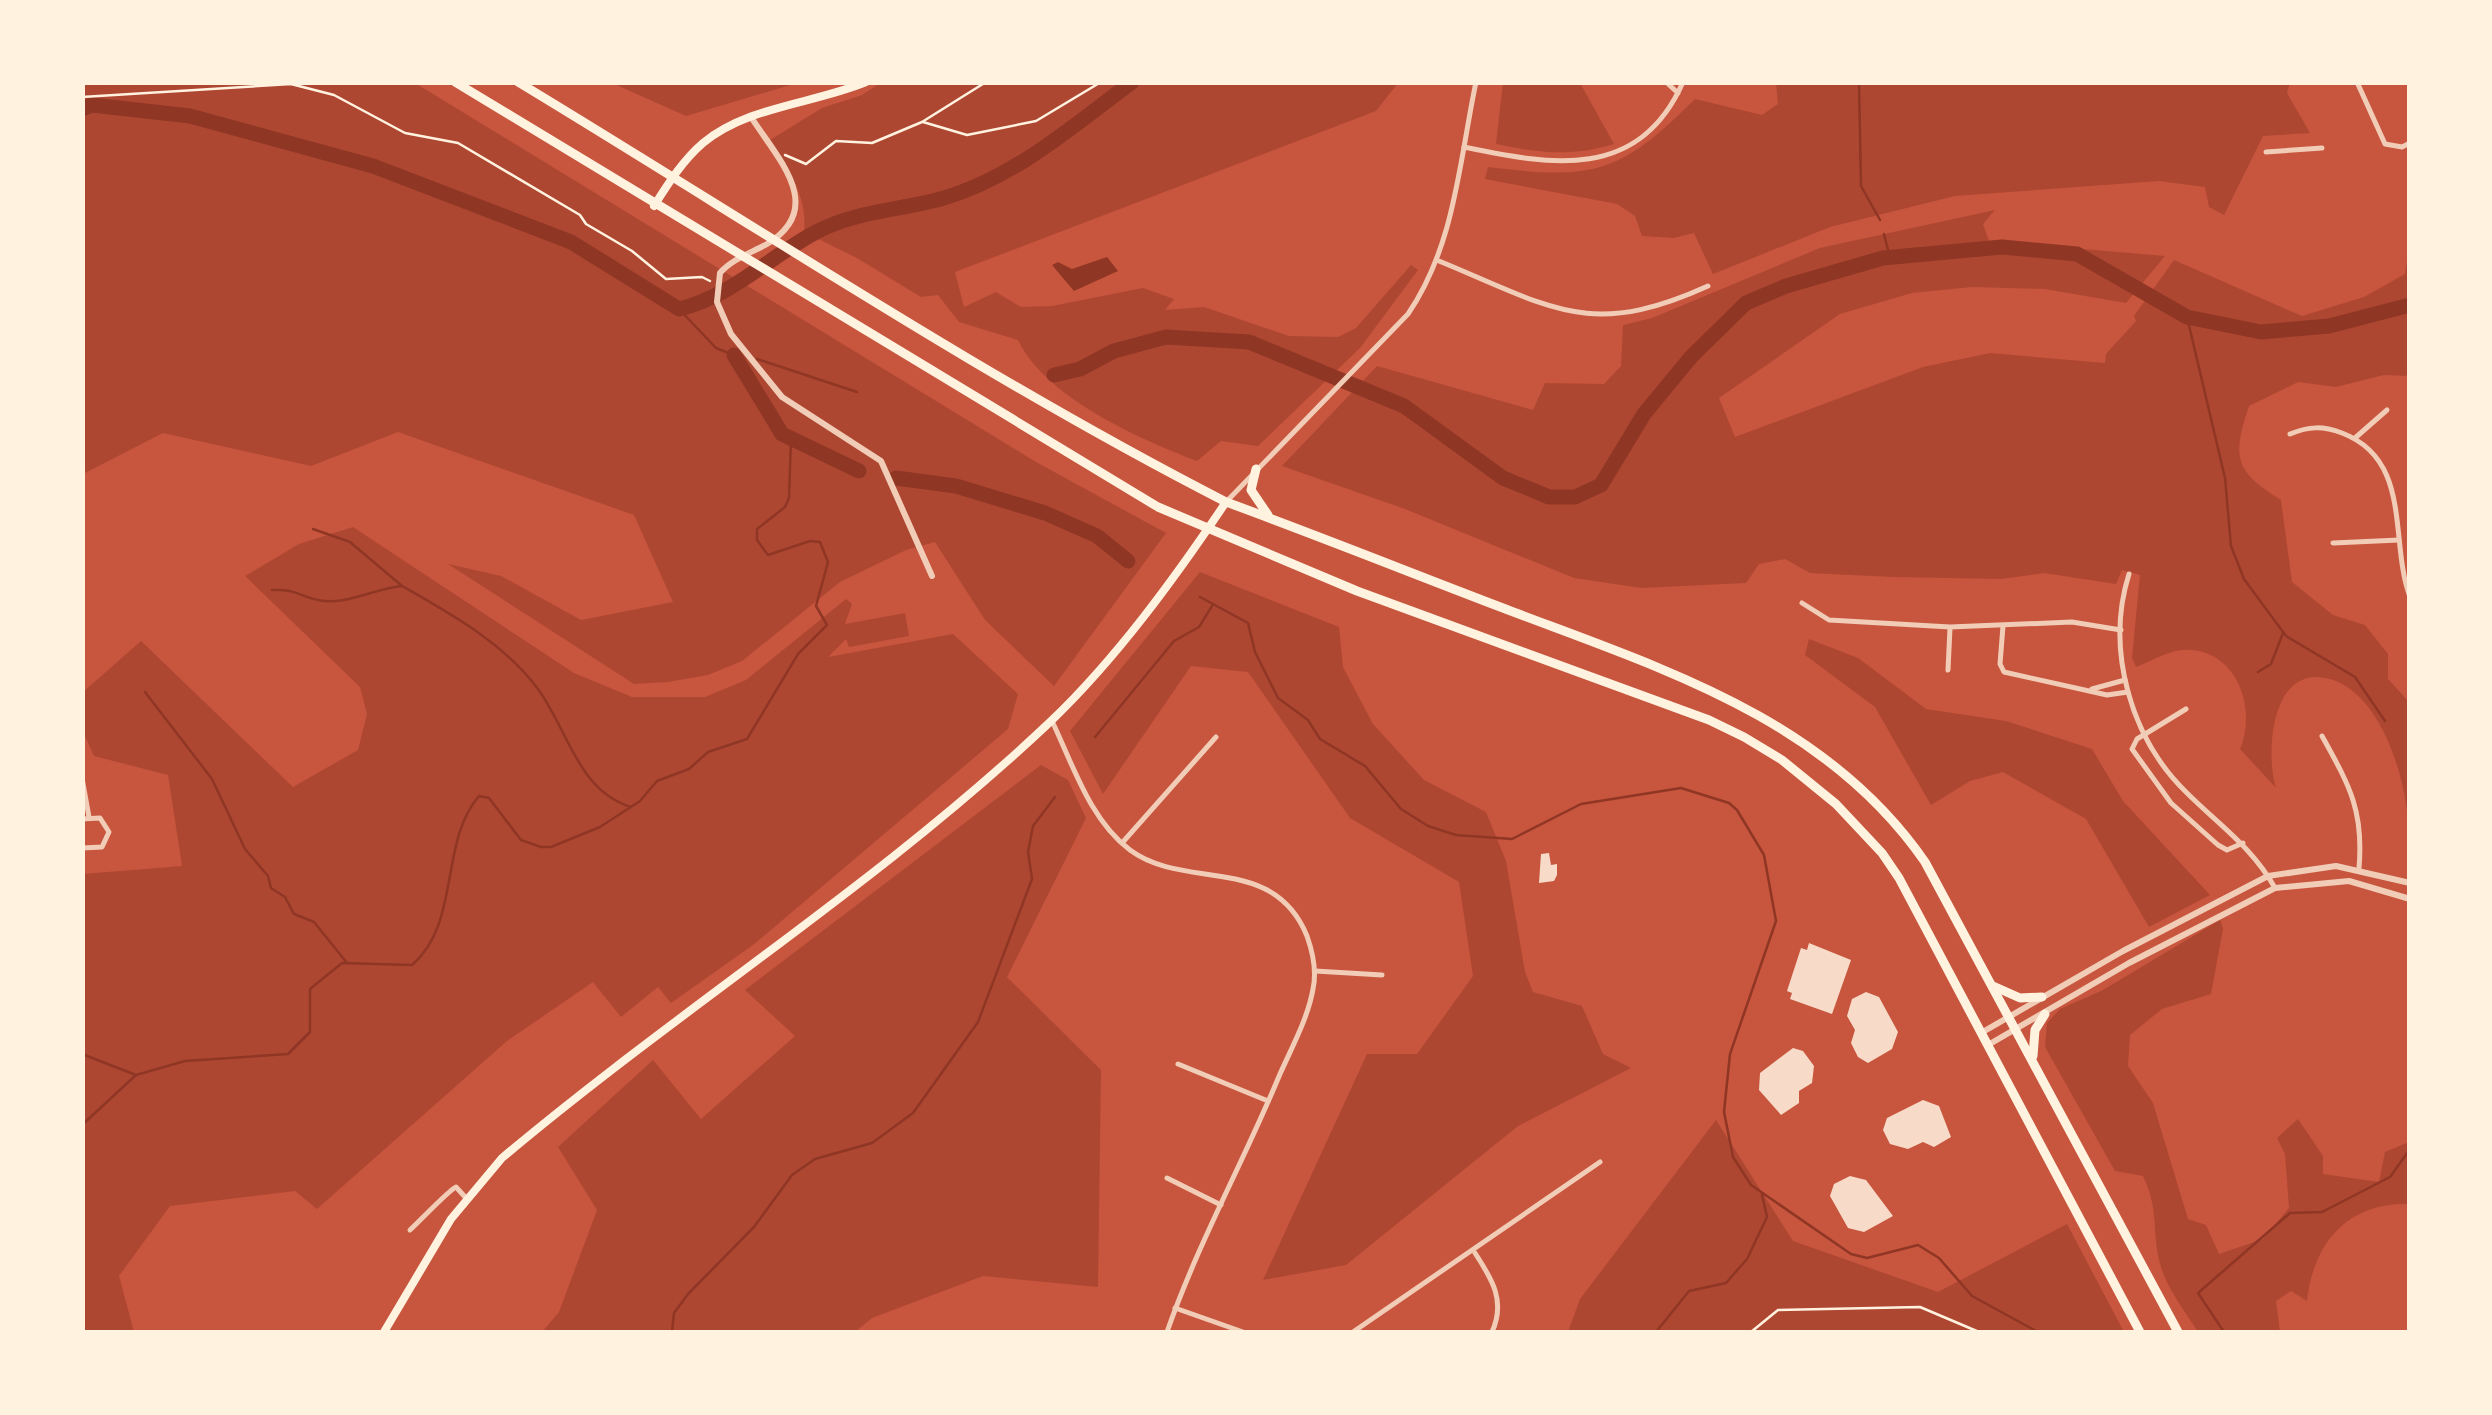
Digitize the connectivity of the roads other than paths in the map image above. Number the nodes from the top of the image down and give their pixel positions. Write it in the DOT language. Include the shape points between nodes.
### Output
graph roads {
  1 [pos="455,82"];
  2 [pos="518,82"];
  3 [pos="866,82"];
  4 [pos="1476,82"];
  5 [pos="1666,82"];
  6 [pos="1683,82"];
  7 [pos="2356,82"];
  8 [pos="1678,94"];
  9 [pos="751,117"];
  10 [pos="2410,143"];
  11 [pos="1464,147"];
  12 [pos="2322,148"];
  13 [pos="2266,152"];
  14 [pos="674,176"];
  15 [pos="654,206"];
  16 [pos="1439,262"];
  17 [pos="1708,286"];
  18 [pos="2388,410"];
  19 [pos="2290,434"];
  20 [pos="2355,438"];
  21 [pos="1256,469"];
  22 [pos="1226,502"];
  23 [pos="1274,520"];
  24 [pos="1207,530"];
  25 [pos="2399,540"];
  26 [pos="2333,543"];
  27 [pos="2128,574"];
  28 [pos="932,576"];
  29 [pos="2410,597"];
  30 [pos="1802,603"];
  31 [pos="2003,626"];
  32 [pos="1950,627"];
  33 [pos="2120,630"];
  34 [pos="1948,670"];
  35 [pos="2125,680"];
  36 [pos="2092,689"];
  37 [pos="2128,692"];
  38 [pos="2186,709"];
  39 [pos="1052,720"];
  40 [pos="2144,734"];
  41 [pos="2322,736"];
  42 [pos="1216,737"];
  43 [pos="82,778"];
  44 [pos="86,818"];
  45 [pos="1122,843"];
  46 [pos="2244,843"];
  47 [pos="82,848"];
  48 [pos="2359,868"];
  49 [pos="2268,876"];
  50 [pos="2410,883"];
  51 [pos="2275,888"];
  52 [pos="2410,899"];
  53 [pos="2123,951"];
  54 [pos="2129,963"];
  55 [pos="1315,971"];
  56 [pos="1382,975"];
  57 [pos="1993,986"];
  58 [pos="2042,997"];
  59 [pos="2045,1014"];
  60 [pos="2009,1016"];
  61 [pos="2016,1030"];
  62 [pos="1981,1033"];
  63 [pos="1988,1045"];
  64 [pos="2032,1059"];
  65 [pos="1178,1064"];
  66 [pos="1269,1102"];
  67 [pos="1600,1162"];
  68 [pos="1167,1178"];
  69 [pos="466,1198"];
  70 [pos="1221,1205"];
  71 [pos="410,1230"];
  72 [pos="1474,1252"];
  73 [pos="1175,1308"];
  74 [pos="384,1332"];
  75 [pos="1167,1332"];
  76 [pos="1243,1332"];
  77 [pos="1353,1332"];
  78 [pos="1492,1332"];
  79 [pos="2140,1332"];
  80 [pos="2178,1332"];
  1 -- 15 [label="highway"];
  2 -- 14 [label="highway"];
  3 -- 9 [label="main road"];
  4 -- 11 [label="street"];
  5 -- 8 [label="street"];
  6 -- 8 [label="street"];
  7 -- 10 [label="street" via="2385,144"];
  8 -- 11 [label="street" via="1644,134 1600,158 1554,164"];
  9 -- 14 [label="main road" via="704,143"];
  9 -- 28 [label="street" via="796,195 791,226 730,264 716,283 720,314 782,397 880,461"];
  11 -- 16 [label="street"];
  12 -- 13 [label="street"];
  14 -- 15 [label="main road"];
  14 -- 22 [label="highway" via="1096,436"];
  15 -- 24 [label="highway" via="1107,480"];
  16 -- 17 [label="street" via="1550,307 1592,315 1664,306"];
  16 -- 21 [label="street" via="1408,314"];
  18 -- 20 [label="street"];
  19 -- 20 [label="street" via="2322,427"];
  20 -- 25 [label="street" via="2393,488"];
  21 -- 22 [label="street"];
  21 -- 23 [label="highway" via="1254,499"];
  22 -- 23 [label="highway"];
  22 -- 24 [label="main road"];
  23 -- 57 [label="highway" via="1663,670 1780,724 1835,763 1896,822"];
  24 -- 39 [label="main road"];
  24 -- 62 [label="highway" via="1709,720 1782,760 1882,852"];
  25 -- 26 [label="street"];
  25 -- 29 [label="street"];
  27 -- 33 [label="street"];
  30 -- 32 [label="street" via="1829,620"];
  31 -- 32 [label="street"];
  31 -- 33 [label="street" via="2072,622"];
  31 -- 36 [label="street" via="2004,672"];
  32 -- 34 [label="street"];
  33 -- 35 [label="street"];
  35 -- 36 [label="street"];
  35 -- 37 [label="street"];
  36 -- 37 [label="street"];
  37 -- 40 [label="street"];
  38 -- 40 [label="street"];
  39 -- 45 [label="street" via="1096,814"];
  39 -- 69 [label="main road" via="946,813 522,1142"];
  40 -- 46 [label="street" via="2174,780"];
  40 -- 46 [label="street" via="2132,749 2171,803 2227,850"];
  41 -- 48 [label="street" via="2356,801"];
  42 -- 45 [label="street"];
  43 -- 44 [label="street"];
  44 -- 47 [label="street" via="104,822 108,838 98,850"];
  45 -- 55 [label="street" via="1149,860 1264,888 1298,918"];
  46 -- 49 [label="street"];
  48 -- 49 [label="street" via="2318,866"];
  48 -- 50 [label="street"];
  49 -- 51 [label="street"];
  49 -- 53 [label="street"];
  51 -- 52 [label="street" via="2349,881"];
  51 -- 54 [label="street"];
  53 -- 54 [label="street"];
  53 -- 58 [label="street"];
  54 -- 59 [label="street"];
  55 -- 56 [label="street"];
  55 -- 66 [label="street" via="1309,1004"];
  57 -- 58 [label="highway" via="2020,998"];
  57 -- 60 [label="highway"];
  58 -- 60 [label="street"];
  59 -- 61 [label="street"];
  59 -- 64 [label="highway"];
  60 -- 61 [label="highway"];
  60 -- 62 [label="street"];
  61 -- 63 [label="street"];
  61 -- 64 [label="highway"];
  62 -- 63 [label="highway"];
  63 -- 79 [label="highway"];
  64 -- 80 [label="highway"];
  65 -- 66 [label="street"];
  66 -- 70 [label="street"];
  67 -- 72 [label="street"];
  68 -- 70 [label="street"];
  69 -- 71 [label="street" via="452,1188"];
  69 -- 74 [label="main road"];
  70 -- 73 [label="street"];
  72 -- 77 [label="street"];
  72 -- 78 [label="street" via="1498,1294"];
  73 -- 75 [label="street"];
  73 -- 76 [label="street"];
}
